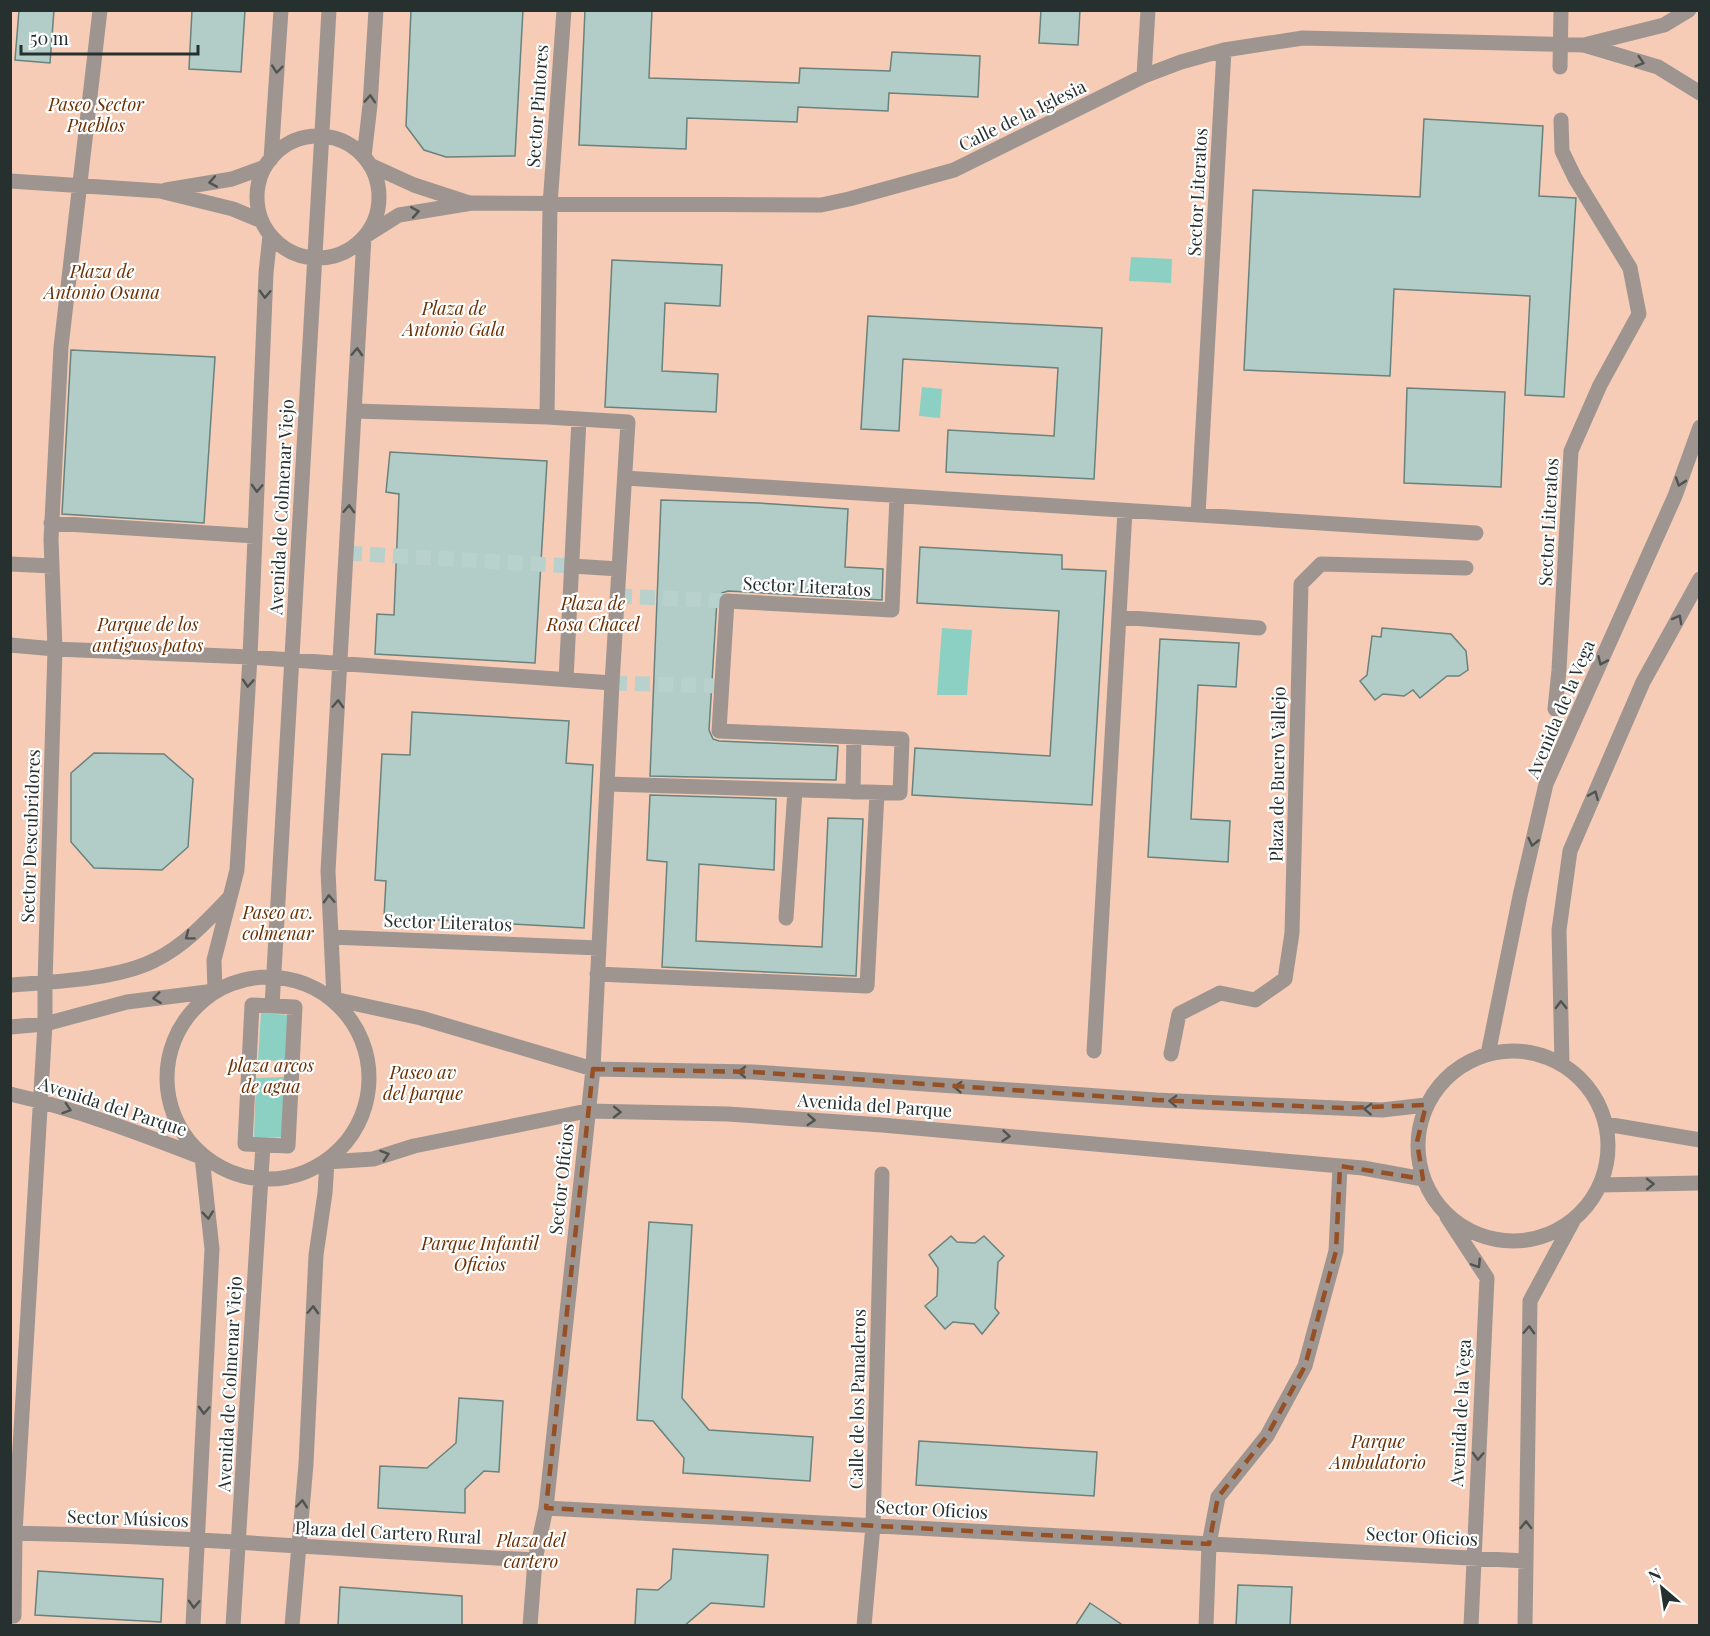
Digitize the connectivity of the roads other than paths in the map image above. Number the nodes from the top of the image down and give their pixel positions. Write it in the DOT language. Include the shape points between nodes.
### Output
graph roads {
  1 [pos="100,10"];
  2 [pos="281,10"];
  3 [pos="329,10"];
  4 [pos="376,10"];
  5 [pos="564,10"];
  6 [pos="1148,10"];
  7 [pos="1561,10"];
  8 [pos="1689,10"];
  9 [pos="1559,44"];
  10 [pos="1584,45"];
  11 [pos="1224,50"];
  12 [pos="1560,67"];
  13 [pos="1144,76"];
  14 [pos="1700,93"];
  15 [pos="1561,120"];
  16 [pos="321,136"];
  17 [pos="367,161"];
  18 [pos="268,163"];
  19 [pos="10,182"];
  20 [pos="81,185"];
  21 [pos="160,191"];
  22 [pos="472,204"];
  23 [pos="550,205"];
  24 [pos="261,221"];
  25 [pos="270,235"];
  26 [pos="364,237"];
  27 [pos="314,258"];
  28 [pos="354,411"];
  29 [pos="547,417"];
  30 [pos="579,419"];
  31 [pos="1700,427"];
  32 [pos="624,478"];
  33 [pos="897,496"];
  34 [pos="1125,510"];
  35 [pos="1198,515"];
  36 [pos="51,523"];
  37 [pos="1476,533"];
  38 [pos="255,536"];
  39 [pos="10,564"];
  40 [pos="52,566"];
  41 [pos="572,566"];
  42 [pos="619,568"];
  43 [pos="1466,568"];
  44 [pos="1700,579"];
  45 [pos="1119,616"];
  46 [pos="1260,628"];
  47 [pos="10,645"];
  48 [pos="55,649"];
  49 [pos="250,657"];
  50 [pos="292,660"];
  51 [pos="340,664"];
  52 [pos="566,680"];
  53 [pos="612,683"];
  54 [pos="1555,709"];
  55 [pos="854,737"];
  56 [pos="607,784"];
  57 [pos="795,790"];
  58 [pos="853,792"];
  59 [pos="877,793"];
  60 [pos="231,896"];
  61 [pos="786,918"];
  62 [pos="331,937"];
  63 [pos="599,948"];
  64 [pos="597,974"];
  65 [pos="274,976"];
  66 [pos="45,983"];
  67 [pos="10,985"];
  68 [pos="215,991"];
  69 [pos="334,999"];
  70 [pos="272,1006"];
  71 [pos="45,1024"];
  72 [pos="10,1027"];
  73 [pos="1094,1051"];
  74 [pos="1171,1054"];
  75 [pos="1488,1054"];
  76 [pos="1562,1064"];
  77 [pos="593,1069"];
  78 [pos="10,1094"];
  79 [pos="41,1101"];
  80 [pos="1426,1105"];
  81 [pos="587,1111"];
  82 [pos="1606,1124"];
  83 [pos="1700,1140"];
  84 [pos="263,1145"];
  85 [pos="202,1157"];
  86 [pos="327,1162"];
  87 [pos="1340,1166"];
  88 [pos="882,1174"];
  89 [pos="1422,1179"];
  90 [pos="261,1180"];
  91 [pos="1700,1183"];
  92 [pos="1600,1185"];
  93 [pos="1446,1215"];
  94 [pos="1573,1221"];
  95 [pos="546,1508"];
  96 [pos="873,1526"];
  97 [pos="13,1533"];
  98 [pos="197,1540"];
  99 [pos="239,1542"];
  100 [pos="1209,1544"];
  101 [pos="298,1547"];
  102 [pos="1473,1558"];
  103 [pos="535,1560"];
  104 [pos="1526,1561"];
  105 [pos="10,1616"];
  106 [pos="193,1626"];
  107 [pos="233,1626"];
  108 [pos="292,1626"];
  109 [pos="530,1626"];
  110 [pos="864,1626"];
  111 [pos="1206,1626"];
  112 [pos="1471,1626"];
  113 [pos="1525,1626"];
  1 -- 20 [label="street, Sector Descubridores"];
  2 -- 18 [label="street, one-way"];
  3 -- 16 [label="street, Avenida de Colmenar Viejo"];
  17 -- 4 [label="street, one-way"];
  5 -- 23 [label="street, Sector Pintores"];
  6 -- 13 [label="street"];
  7 -- 9 [label="street"];
  8 -- 10 [label="street, Calle de la Iglesia" via="1664,25"];
  9 -- 10 [label="street, Calle de la Iglesia"];
  9 -- 11 [label="street, Calle de la Iglesia" via="1303,38"];
  9 -- 12 [label="street"];
  10 -- 14 [label="street, Calle de la Iglesia, one-way" via="1659,67"];
  11 -- 13 [label="street, Calle de la Iglesia"];
  11 -- 35 [label="street, Sector Literatos"];
  13 -- 23 [label="street, Calle de la Iglesia" via="954,170 849,200 821,205"];
  15 -- 54 [label="street, Sector Literatos" via="1562,151 1630,268 1639,314 1600,385 1571,451"];
  16 -- 17 [label="street, Calle de la Iglesia" via="352,147"];
  16 -- 18 [label="street" via="285,146"];
  16 -- 27 [label="street, Avenida de Colmenar Viejo"];
  17 -- 22 [label="street, Calle de la Iglesia" via="414,185"];
  17 -- 26 [label="street" via="377,183 379,201"];
  18 -- 21 [label="street, one-way" via="232,179"];
  18 -- 24 [label="street" via="258,185"];
  19 -- 20 [label="street"];
  20 -- 21 [label="street"];
  20 -- 36 [label="street, Sector Descubridores" via="61,347"];
  21 -- 24 [label="street" via="233,209"];
  22 -- 23 [label="street, Calle de la Iglesia"];
  26 -- 22 [label="street, Calle de la Iglesia, one-way" via="399,214"];
  23 -- 29 [label="street"];
  24 -- 25 [label="street"];
  25 -- 27 [label="street" via="297,255"];
  25 -- 38 [label="street, Avenida de Colmenar Viejo, one-way"];
  26 -- 27 [label="street, Calle de la Iglesia" via="350,249"];
  28 -- 26 [label="street, one-way"];
  27 -- 50 [label="street, Avenida de Colmenar Viejo"];
  28 -- 29 [label="street"];
  51 -- 28 [label="street, one-way"];
  29 -- 30 [label="street"];
  30 -- 32 [label="street" via="628,422"];
  30 -- 41 [label="street"];
  31 -- 75 [label="street, Avenida de la Vega, one-way" via="1675,496 1546,784"];
  32 -- 33 [label="street"];
  32 -- 42 [label="street"];
  33 -- 34 [label="street"];
  33 -- 55 [label="street, Sector Literatos" via="892,610 727,601 719,731"];
  34 -- 35 [label="street"];
  34 -- 45 [label="street"];
  35 -- 37 [label="street"];
  36 -- 38 [label="street"];
  36 -- 40 [label="street, Sector Descubridores"];
  38 -- 49 [label="street, Avenida de Colmenar Viejo"];
  39 -- 40 [label="street"];
  40 -- 48 [label="street, Sector Descubridores"];
  41 -- 42 [label="street"];
  41 -- 52 [label="street"];
  42 -- 53 [label="street"];
  43 -- 74 [label="street, Plaza de Buero Vallejo" via="1321,564 1301,584 1292,933 1285,979 1255,1000 1220,993 1179,1014"];
  76 -- 44 [label="street, one-way" via="1559,930 1569,851 1643,682"];
  45 -- 46 [label="street"];
  45 -- 73 [label="street"];
  47 -- 48 [label="street"];
  48 -- 49 [label="street"];
  48 -- 66 [label="street, Sector Descubridores"];
  49 -- 50 [label="street"];
  49 -- 60 [label="street, Avenida de Colmenar Viejo, one-way" via="237,870"];
  50 -- 51 [label="street"];
  50 -- 65 [label="street, Avenida de Colmenar Viejo"];
  51 -- 52 [label="street"];
  62 -- 51 [label="street, one-way" via="328,871"];
  52 -- 53 [label="street"];
  53 -- 56 [label="street"];
  55 -- 58 [label="street"];
  55 -- 59 [label="street, Sector Literatos" via="902,740 900,793"];
  56 -- 57 [label="street, Sector Literatos"];
  56 -- 63 [label="street"];
  57 -- 58 [label="street, Sector Literatos"];
  57 -- 61 [label="street"];
  58 -- 59 [label="street, Sector Literatos"];
  59 -- 64 [label="street" via="867,986"];
  60 -- 66 [label="street, one-way" via="194,933 155,960 117,974"];
  60 -- 68 [label="street, Avenida de Colmenar Viejo" via="214,960"];
  62 -- 63 [label="street, Sector Literatos"];
  62 -- 69 [label="street"];
  63 -- 64 [label="street"];
  64 -- 77 [label="street"];
  65 -- 68 [label="street" via="243,979"];
  65 -- 69 [label="street" via="306,983"];
  65 -- 70 [label="street, Avenida de Colmenar Viejo"];
  66 -- 67 [label="street"];
  66 -- 71 [label="street, Sector Descubridores"];
  68 -- 71 [label="street, one-way" via="127,1002"];
  68 -- 85 [label="street" via="187,1016 171,1044 166,1078 171,1112"];
  69 -- 77 [label="street, Avenida del Parque" via="422,1018"];
  69 -- 86 [label="street" via="352,1020 366,1047 371,1083 360,1124"];
  70 -- 84 [label="street" via="252,1005 245,1144"];
  70 -- 84 [label="street" via="295,1007 288,1146"];
  71 -- 72 [label="street"];
  71 -- 79 [label="street, Sector Descubridores"];
  75 -- 76 [label="street" via="1526,1051"];
  75 -- 80 [label="street" via="1463,1064 1442,1082"];
  76 -- 82 [label="street" via="1595,1097"];
  80 -- 77 [label="street, Avenida del Parque, one-way" via="1382,1110 1156,1100 753,1072"];
  77 -- 81 [label="street, Sector Oficios"];
  78 -- 79 [label="street, Avenida del Parque"];
  79 -- 85 [label="street, Avenida del Parque, one-way"];
  79 -- 97 [label="street"];
  80 -- 89 [label="street" via="1417,1142"];
  86 -- 81 [label="street, Avenida del Parque, one-way" via="373,1159 414,1146"];
  81 -- 87 [label="street, Avenida del Parque, one-way" via="728,1114 882,1125"];
  81 -- 95 [label="street, Sector Oficios"];
  82 -- 83 [label="street"];
  82 -- 92 [label="street" via="1608,1155"];
  84 -- 90 [label="street, Avenida de Colmenar Viejo"];
  85 -- 90 [label="street" via="232,1174"];
  85 -- 98 [label="street, Avenida de Colmenar Viejo, one-way" via="212,1249"];
  86 -- 90 [label="street" via="307,1173"];
  101 -- 86 [label="street, one-way" via="316,1255"];
  87 -- 89 [label="street, Avenida del Parque"];
  87 -- 100 [label="street" via="1336,1251 1305,1366 1267,1436 1218,1497"];
  88 -- 96 [label="street, Calle de los Panaderos"];
  89 -- 93 [label="street"];
  90 -- 99 [label="street, Avenida de Colmenar Viejo"];
  92 -- 91 [label="street, one-way"];
  92 -- 94 [label="street"];
  93 -- 94 [label="street" via="1485,1238 1531,1240"];
  93 -- 102 [label="street, Avenida de la Vega, one-way" via="1487,1278"];
  104 -- 94 [label="street, one-way" via="1530,1301"];
  95 -- 96 [label="street, Sector Oficios"];
  95 -- 103 [label="street, Sector Oficios"];
  96 -- 100 [label="street, Sector Oficios"];
  96 -- 110 [label="street, Calle de los Panaderos"];
  97 -- 98 [label="street, Sector Músicos"];
  97 -- 105 [label="street" via="14,1616"];
  98 -- 99 [label="street, Sector Músicos"];
  98 -- 106 [label="street, Avenida de Colmenar Viejo, one-way"];
  99 -- 101 [label="street, Plaza del Cartero Rural"];
  99 -- 107 [label="street, Avenida de Colmenar Viejo"];
  100 -- 102 [label="street, Sector Oficios"];
  100 -- 111 [label="street"];
  101 -- 103 [label="street, Plaza del Cartero Rural"];
  101 -- 108 [label="street"];
  102 -- 104 [label="street, Sector Oficios"];
  102 -- 112 [label="street, Avenida de la Vega"];
  103 -- 109 [label="street, Sector Oficios"];
  104 -- 113 [label="street"];
}
